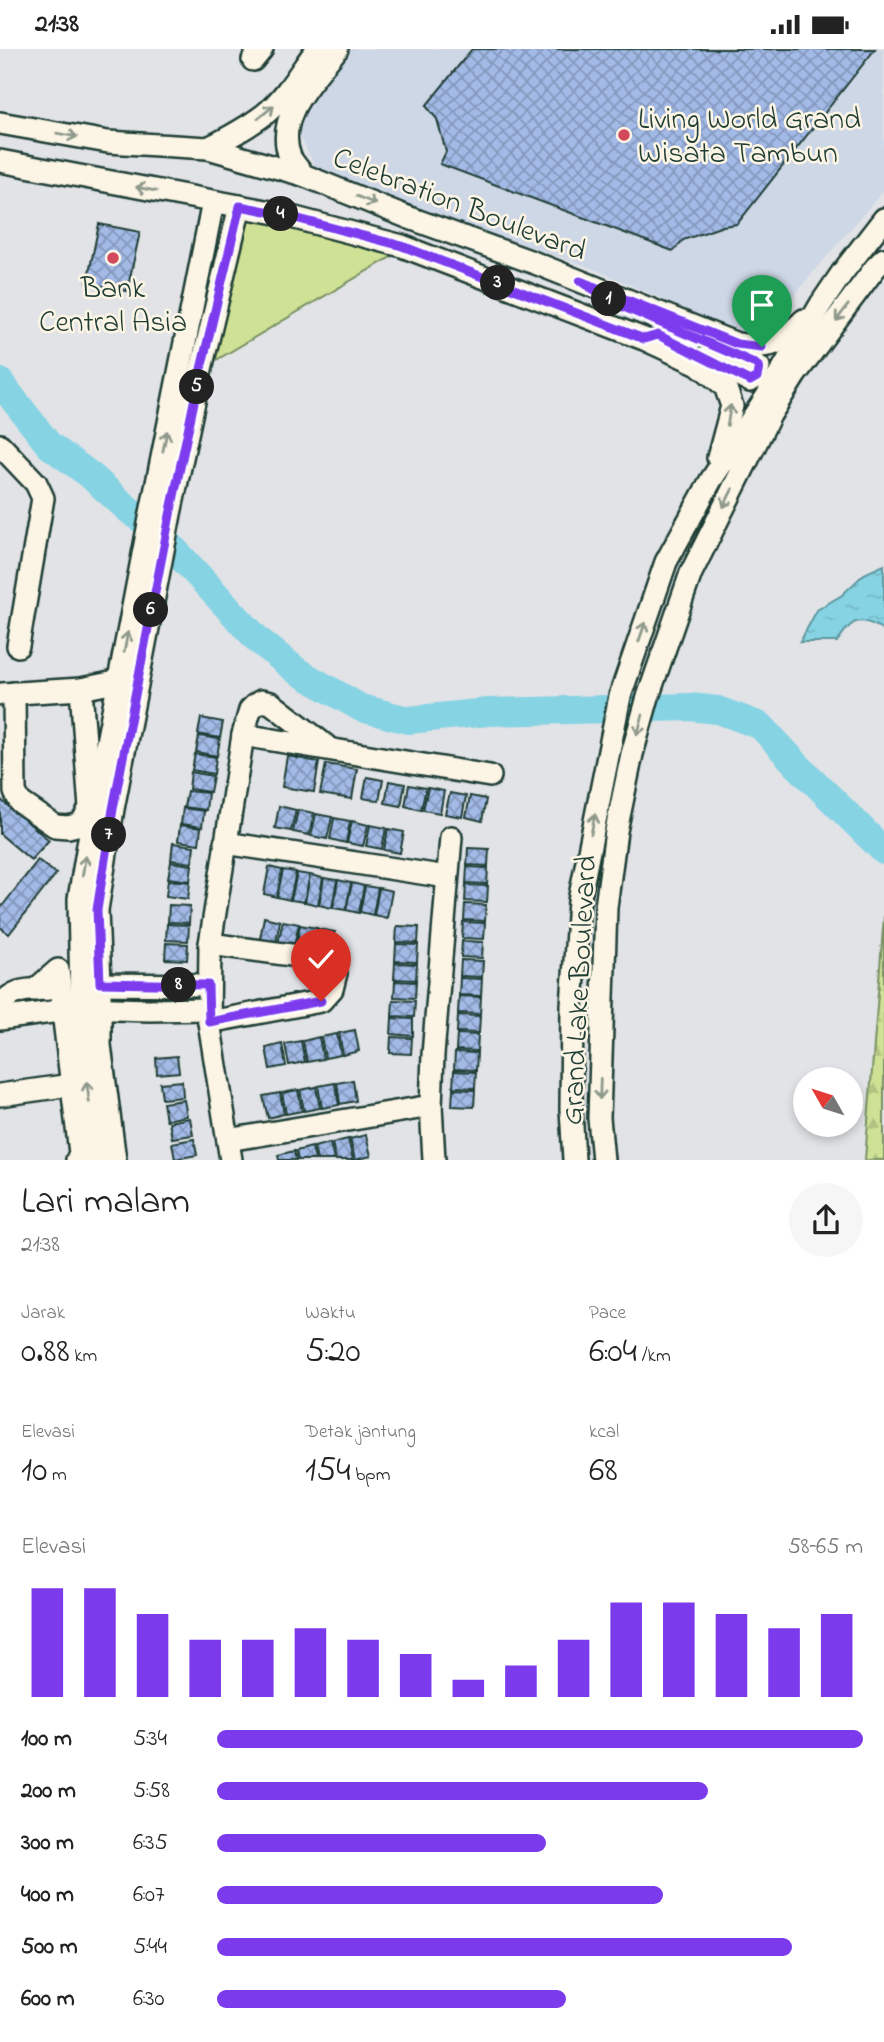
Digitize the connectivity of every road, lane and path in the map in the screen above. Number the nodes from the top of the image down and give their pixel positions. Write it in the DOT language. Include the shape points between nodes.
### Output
graph roads {
  1 [pos="317,49"];
  2 [pos="337,49"];
  3 [pos="0,124"];
  4 [pos="208,148"];
  5 [pos="0,161"];
  6 [pos="303,175"];
  7 [pos="214,202"];
  8 [pos="240,206"];
  9 [pos="884,219"];
  10 [pos="884,259"];
  11 [pos="580,281"];
  12 [pos="821,304"];
  13 [pos="644,339"];
  14 [pos="0,445"];
  15 [pos="711,480"];
  16 [pos="161,511"];
  17 [pos="18,646"];
  18 [pos="129,679"];
  19 [pos="81,689"];
  20 [pos="7,694"];
  21 [pos="243,736"];
  22 [pos="330,749"];
  23 [pos="489,776"];
  24 [pos="451,837"];
  25 [pos="225,843"];
  26 [pos="447,877"];
  27 [pos="210,944"];
  28 [pos="62,972"];
  29 [pos="91,984"];
  30 [pos="208,985"];
  31 [pos="0,1007"];
  32 [pos="81,1009"];
  33 [pos="209,1015"];
  34 [pos="0,1019"];
  35 [pos="71,1085"];
  36 [pos="0,1095"];
  37 [pos="431,1106"];
  38 [pos="230,1150"];
  39 [pos="78,1160"];
  40 [pos="96,1160"];
  41 [pos="115,1160"];
  42 [pos="434,1160"];
  43 [pos="574,1160"];
  44 [pos="603,1160"];
  4 -- 1 [label="street, one-way" via="266,113"];
  2 -- 6 [label="street" via="299,100 286,126 291,159"];
  3 -- 4 [label="street, one-way" via="108,142"];
  4 -- 6 [label="street, Celebration Boulevard"];
  7 -- 5 [label="street, one-way"];
  6 -- 11 [label="street, Celebration Boulevard, one-way"];
  7 -- 8 [label="street, Celebration Boulevard"];
  16 -- 7 [label="street, one-way"];
  8 -- 13 [label="street, Celebration Boulevard" via="402,246"];
  8 -- 16 [label="street"];
  9 -- 12 [label="street, Grand Lake Boulevard"];
  10 -- 44 [label="street, Grand Lake Boulevard, one-way" via="770,415 691,573 648,697 616,831 606,907 599,1118"];
  11 -- 12 [label="street, Celebration Boulevard" via="737,344 762,347 781,341"];
  11 -- 13 [label="street" via="617,304 754,363 759,367 757,377 750,381 658,335"];
  12 -- 15 [label="street, Grand Lake Boulevard"];
  15 -- 13 [label="street, Celebration Boulevard, one-way" via="732,406 725,386 698,364"];
  14 -- 17 [label="street" via="36,482 43,499"];
  43 -- 15 [label="street, Grand Lake Boulevard, one-way" via="572,1006 579,901 607,752 620,696 666,562"];
  16 -- 18 [label="street"];
  18 -- 19 [label="street"];
  18 -- 29 [label="street" via="93,815 79,899"];
  19 -- 20 [label="street"];
  19 -- 20 [label="street" via="90,808 81,824 68,827 55,826 20,802 15,792"];
  21 -- 22 [label="street"];
  21 -- 22 [label="street" via="250,710 261,701 281,709"];
  21 -- 25 [label="street"];
  22 -- 23 [label="street"];
  24 -- 26 [label="street"];
  25 -- 26 [label="street"];
  25 -- 27 [label="street"];
  26 -- 37 [label="street"];
  27 -- 30 [label="street"];
  27 -- 33 [label="street" via="328,960 336,973 332,989 321,1001"];
  28 -- 29 [label="street"];
  28 -- 31 [label="street" via="35,990 8,995"];
  28 -- 32 [label="street"];
  29 -- 30 [label="street"];
  29 -- 32 [label="street"];
  30 -- 33 [label="street"];
  32 -- 33 [label="street"];
  32 -- 34 [label="street"];
  32 -- 35 [label="street"];
  40 -- 32 [label="street, one-way"];
  32 -- 41 [label="street" via="100,1045"];
  33 -- 38 [label="street"];
  35 -- 36 [label="street"];
  35 -- 39 [label="street"];
  37 -- 38 [label="street"];
  37 -- 42 [label="street"];
}
